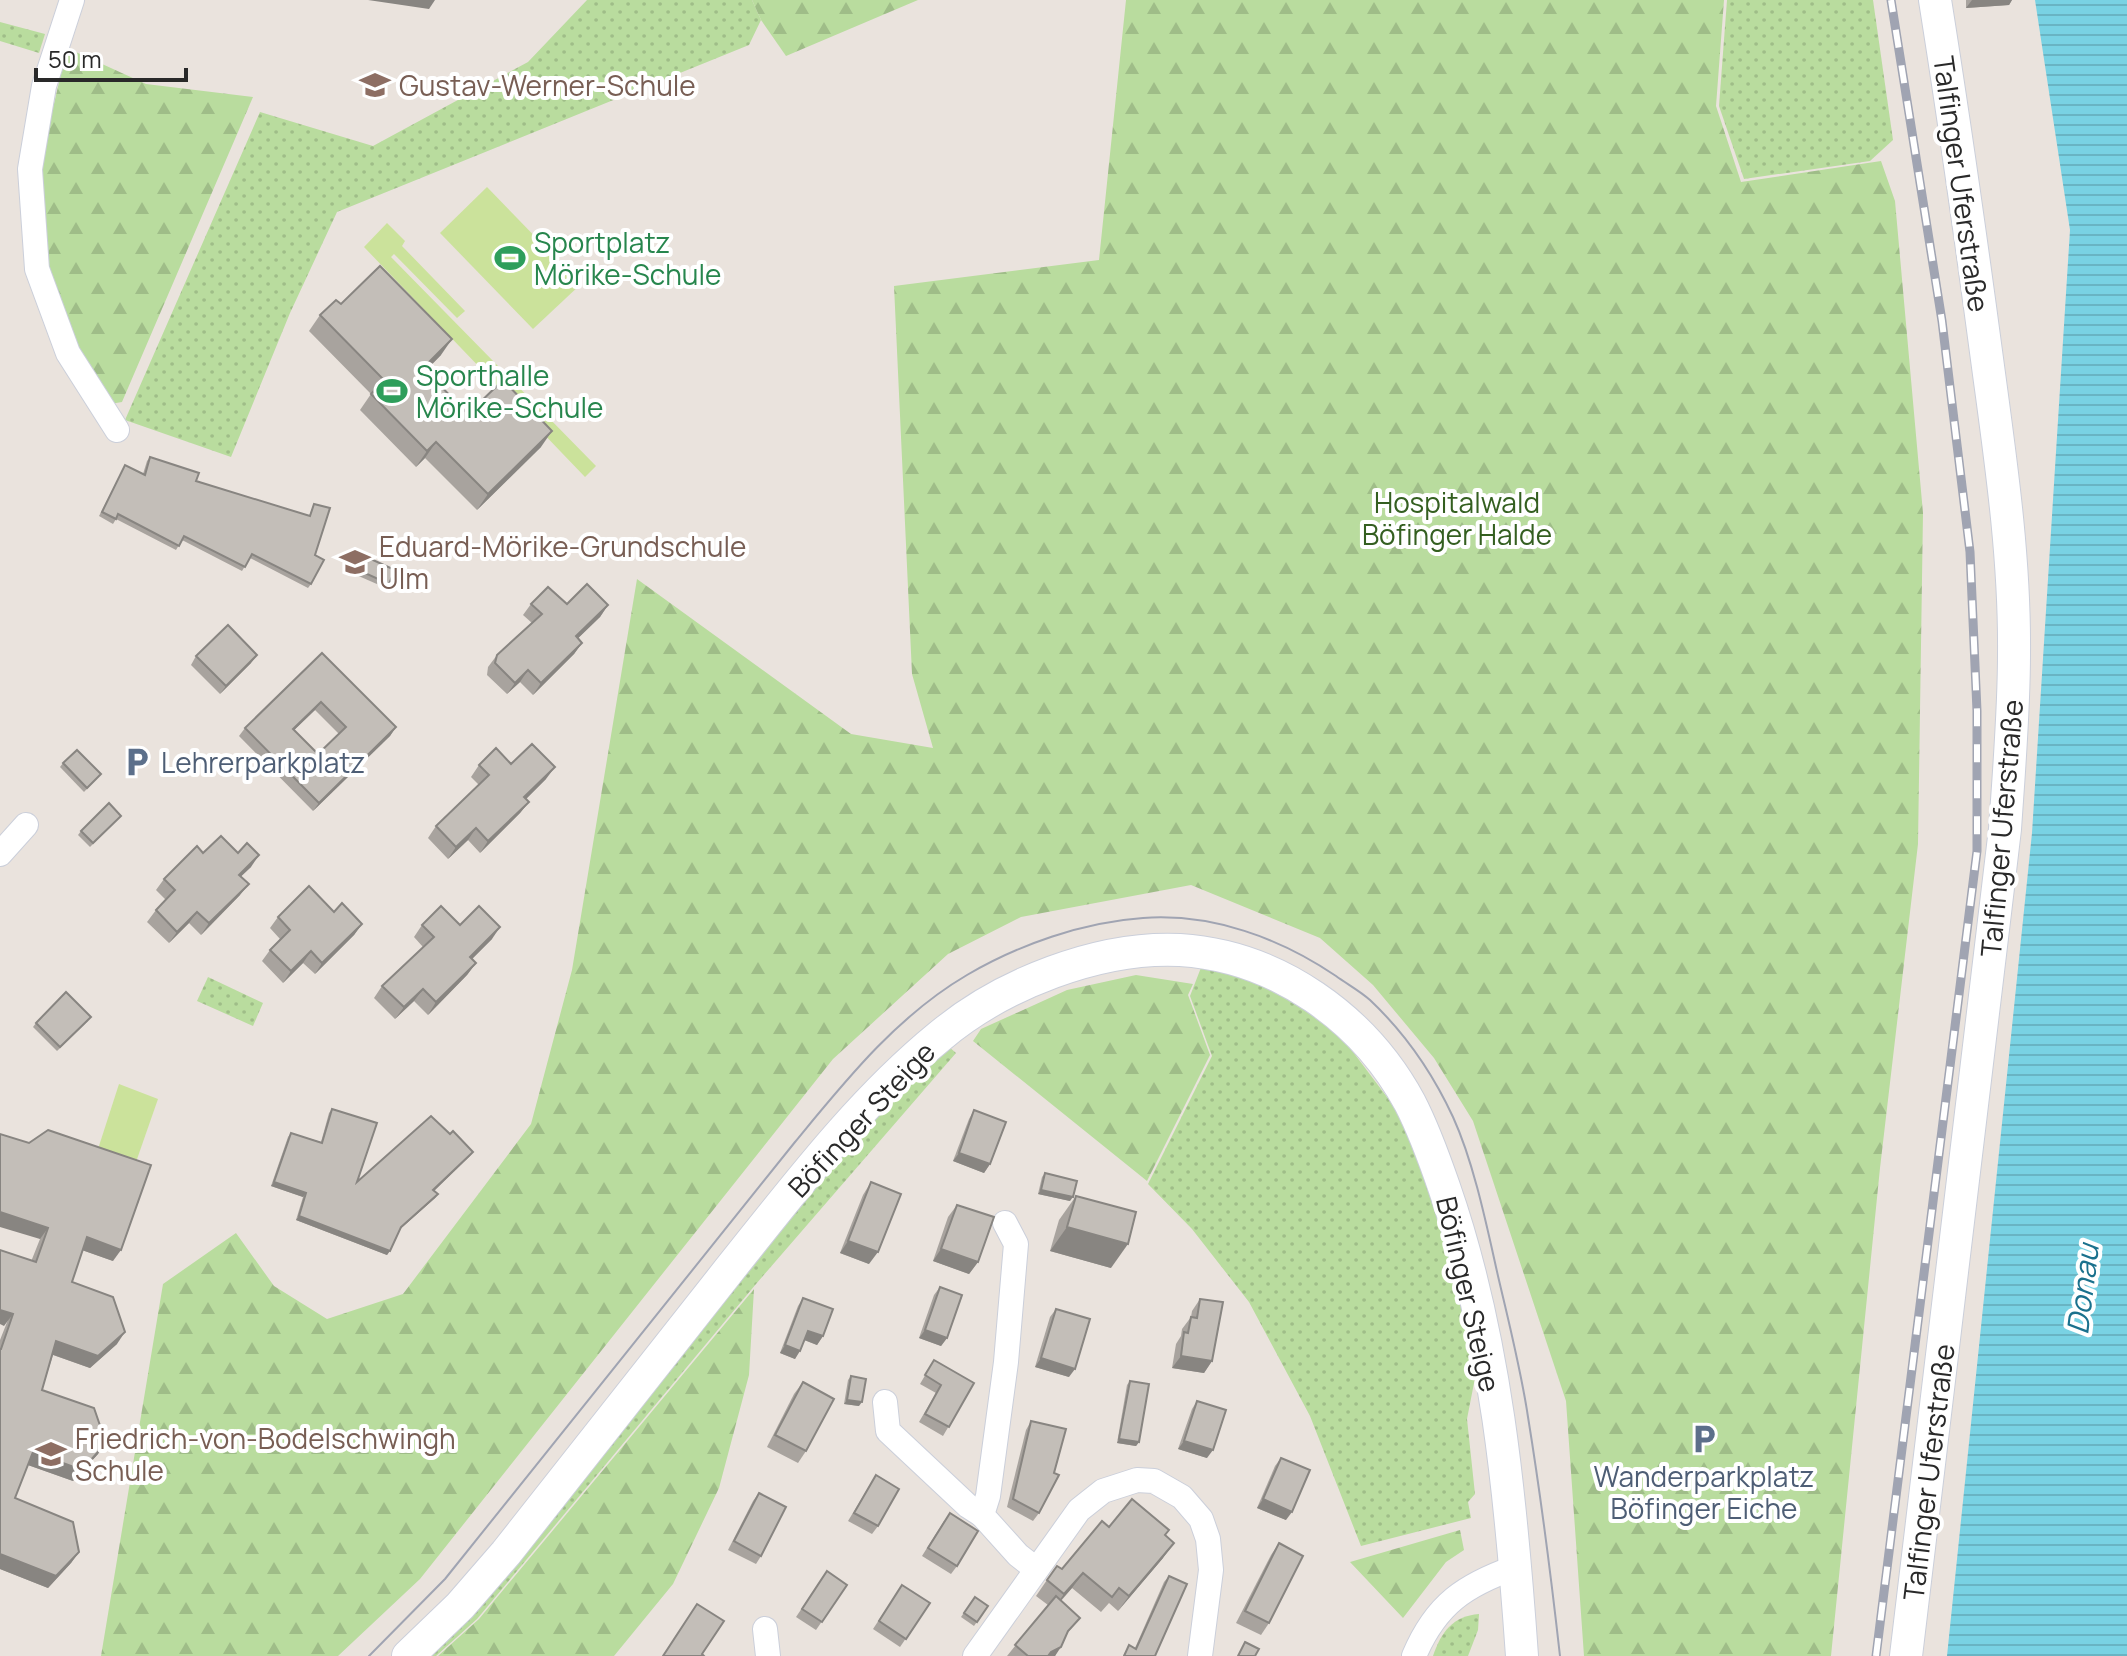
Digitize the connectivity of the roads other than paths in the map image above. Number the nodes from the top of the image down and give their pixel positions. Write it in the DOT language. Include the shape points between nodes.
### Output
graph roads {
  1 [pos="72,0"];
  2 [pos="1935,0"];
  3 [pos="117,430"];
  4 [pos="26,825"];
  5 [pos="0,854"];
  6 [pos="1005,1223"];
  7 [pos="885,1402"];
  8 [pos="982,1515"];
  9 [pos="1516,1567"];
  10 [pos="1036,1569"];
  11 [pos="765,1629"];
  12 [pos="408,1656"];
  13 [pos="768,1656"];
  14 [pos="975,1656"];
  15 [pos="1200,1656"];
  16 [pos="1414,1656"];
  17 [pos="1522,1656"];
  18 [pos="1906,1656"];
  1 -- 3 [label="street" via="44,86 30,169 37,269 68,353"];
  2 -- 18 [label="street, Talfinger Uferstraße" via="2010,541 2014,652 2005,829"];
  4 -- 5 [label="street"];
  6 -- 8 [label="street" via="1016,1244 1006,1362"];
  7 -- 8 [label="street" via="888,1431"];
  8 -- 10 [label="street"];
  9 -- 12 [label="street, Böfinger Steige" via="1487,1349 1461,1235 1409,1101 1345,1019 1305,989 1210,952 1152,949 1086,960 1018,988 943,1033 907,1064 778,1208 506,1553"];
  9 -- 16 [label="street" via="1467,1587 1421,1638"];
  9 -- 17 [label="street, Böfinger Steige"];
  10 -- 14 [label="street"];
  10 -- 15 [label="street" via="1079,1510 1103,1491 1137,1480 1154,1481 1182,1497 1201,1519 1208,1539 1211,1570"];
  11 -- 13 [label="street"];
}
